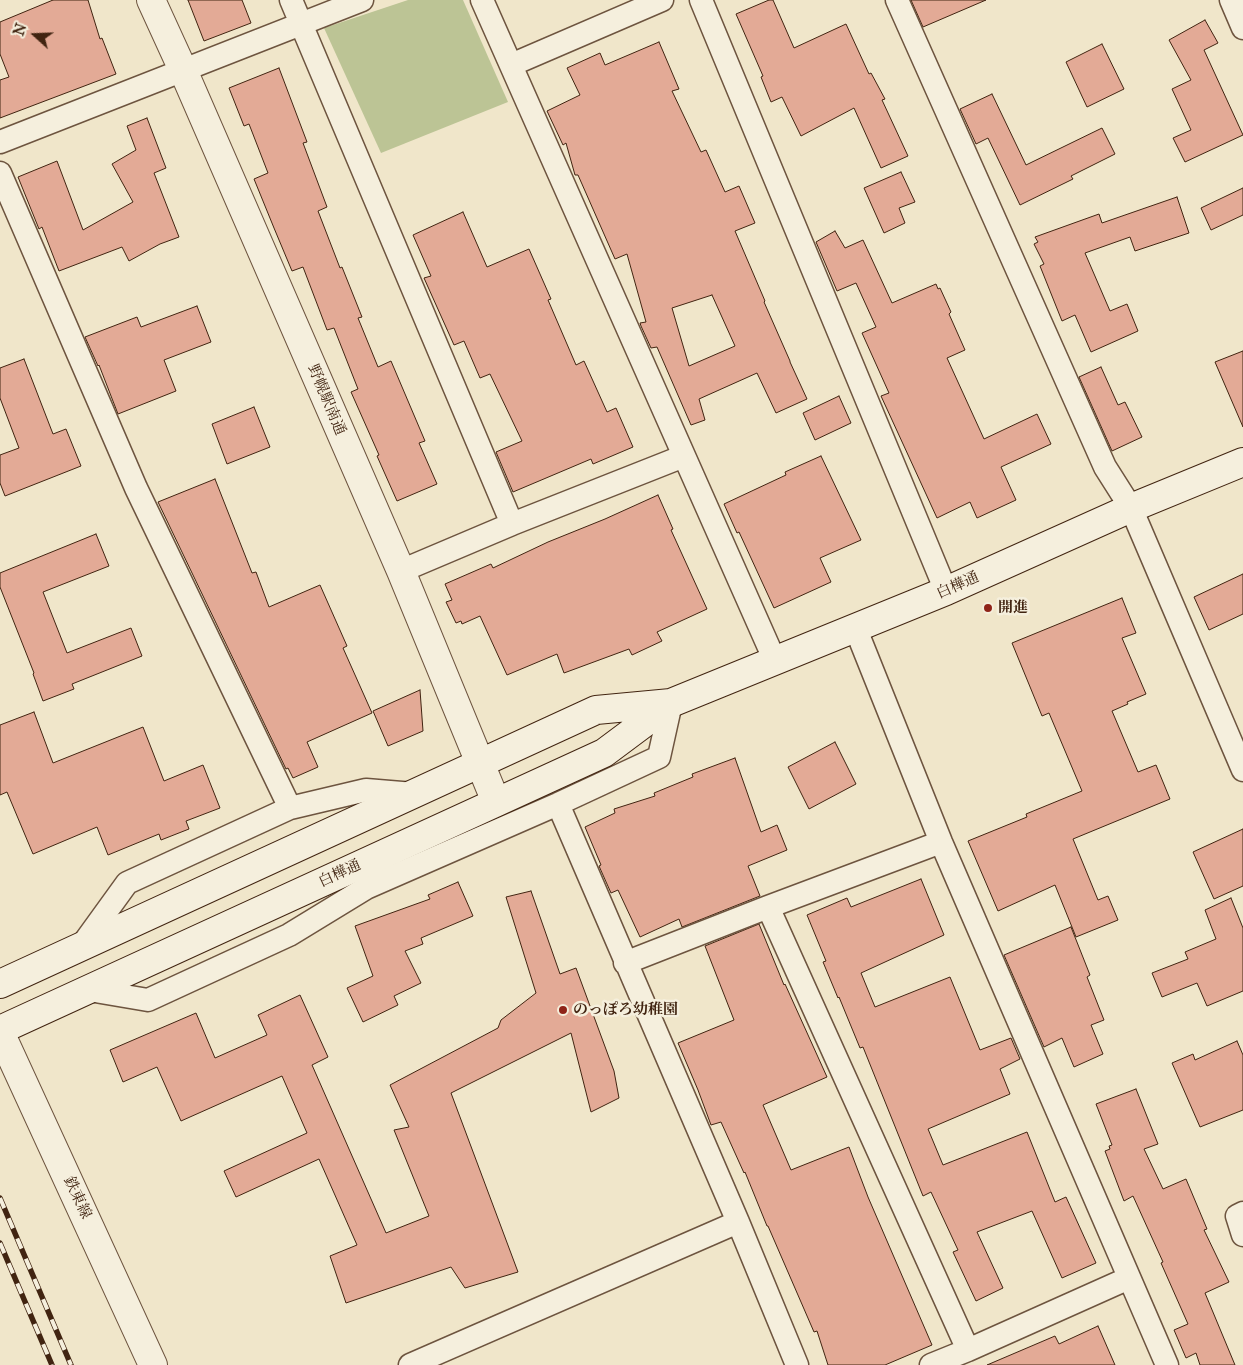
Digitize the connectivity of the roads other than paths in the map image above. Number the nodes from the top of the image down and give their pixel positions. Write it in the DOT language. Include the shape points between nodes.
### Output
graph roads {
  1 [pos="151,0"];
  2 [pos="291,0"];
  3 [pos="362,0"];
  4 [pos="482,0"];
  5 [pos="662,0"];
  6 [pos="701,0"];
  7 [pos="897,0"];
  8 [pos="1230,0"];
  9 [pos="301,24"];
  10 [pos="1243,28"];
  11 [pos="511,66"];
  12 [pos="183,70"];
  13 [pos="0,142"];
  14 [pos="0,173"];
  15 [pos="684,456"];
  16 [pos="1243,462"];
  17 [pos="1131,508"];
  18 [pos="512,524"];
  19 [pos="400,571"];
  20 [pos="946,591"];
  21 [pos="855,627"];
  22 [pos="775,660"];
  23 [pos="671,703"];
  24 [pos="480,763"];
  25 [pos="1243,770"];
  26 [pos="414,794"];
  27 [pos="496,802"];
  28 [pos="558,804"];
  29 [pos="290,808"];
  30 [pos="941,842"];
  31 [pos="768,907"];
  32 [pos="80,948"];
  33 [pos="625,962"];
  34 [pos="0,984"];
  35 [pos="88,990"];
  36 [pos="0,1031"];
  37 [pos="1243,1213"];
  38 [pos="738,1222"];
  39 [pos="1243,1235"];
  40 [pos="1128,1278"];
  41 [pos="968,1350"];
  42 [pos="153,1365"];
  43 [pos="410,1365"];
  44 [pos="797,1365"];
  45 [pos="931,1365"];
  46 [pos="1167,1365"];
  1 -- 12 [label="main road, 野幌駅南通"];
  2 -- 9 [label="street"];
  3 -- 9 [label="street"];
  4 -- 11 [label="street"];
  5 -- 11 [label="street"];
  6 -- 20 [label="street"];
  7 -- 17 [label="street" via="1105,467"];
  8 -- 10 [label="street"];
  9 -- 12 [label="street"];
  9 -- 18 [label="street"];
  11 -- 15 [label="street"];
  12 -- 13 [label="street"];
  12 -- 19 [label="main road, 野幌駅南通"];
  14 -- 29 [label="street" via="136,488"];
  15 -- 18 [label="street"];
  15 -- 22 [label="street"];
  16 -- 17 [label="main road, 白樺通"];
  17 -- 20 [label="main road, 白樺通"];
  17 -- 25 [label="street"];
  18 -- 19 [label="street"];
  19 -- 24 [label="main road, 野幌駅南通"];
  20 -- 21 [label="main road, 白樺通"];
  21 -- 22 [label="main road, 白樺通"];
  21 -- 30 [label="street"];
  22 -- 23 [label="main road, 白樺通"];
  23 -- 24 [label="main road, 白樺通" via="596,710"];
  23 -- 27 [label="main road, 白樺通" via="604,753"];
  23 -- 28 [label="street" via="659,757"];
  24 -- 26 [label="main road, 白樺通"];
  24 -- 27 [label="main road, 野幌駅南通"];
  26 -- 29 [label="street" via="366,790"];
  26 -- 32 [label="main road, 白樺通"];
  27 -- 35 [label="main road, 白樺通"];
  28 -- 33 [label="street"];
  28 -- 35 [label="street" via="366,888 289,935 148,1000"];
  29 -- 32 [label="street" via="127,883"];
  30 -- 31 [label="street"];
  30 -- 40 [label="street"];
  31 -- 33 [label="street"];
  31 -- 41 [label="street"];
  32 -- 34 [label="main road, 白樺通"];
  33 -- 38 [label="street"];
  35 -- 36 [label="main road, 白樺通"];
  36 -- 42 [label="main road, 鉄東線"];
  37 -- 39 [label="street" via="1236,1216"];
  38 -- 43 [label="street"];
  38 -- 44 [label="street"];
  40 -- 41 [label="street"];
  40 -- 46 [label="street"];
  41 -- 45 [label="street"];
}
